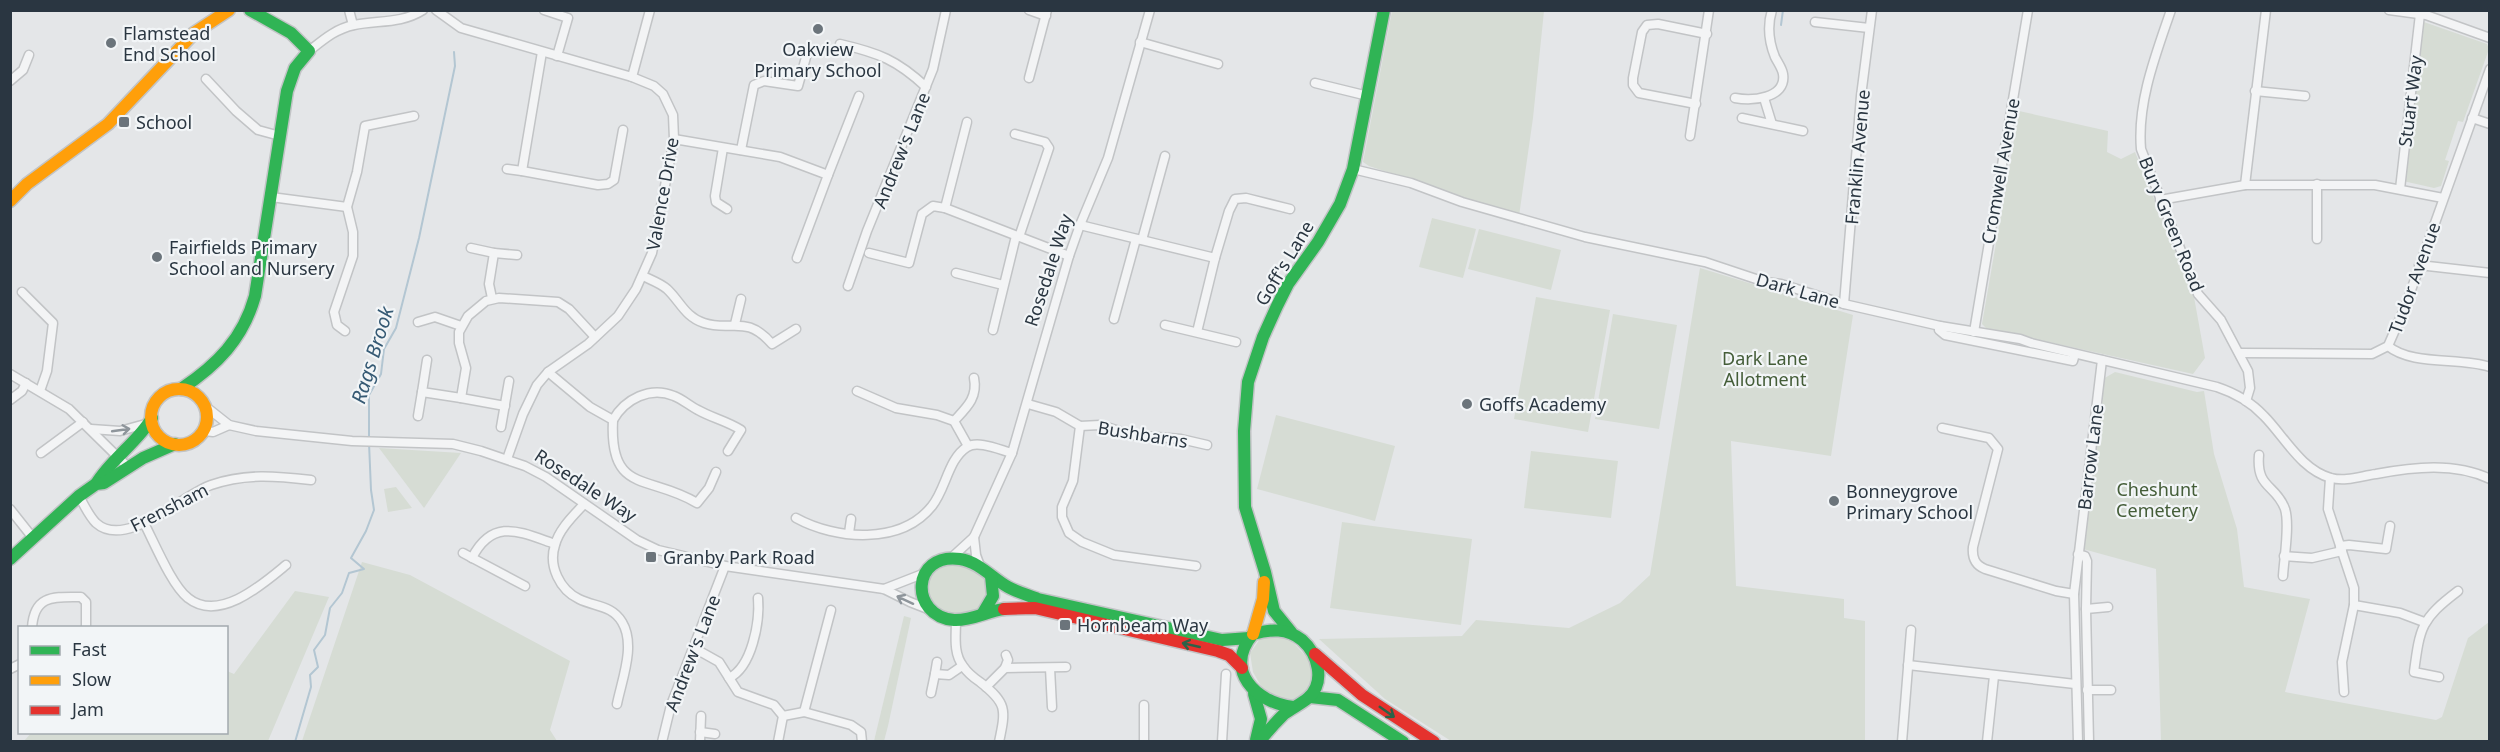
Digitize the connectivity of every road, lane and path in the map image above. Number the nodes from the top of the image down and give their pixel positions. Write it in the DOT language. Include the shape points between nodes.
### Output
graph roads {
  1 [pos="229,10"];
  2 [pos="250,10"];
  3 [pos="349,10"];
  4 [pos="423,10"];
  5 [pos="436,10"];
  6 [pos="544,10"];
  7 [pos="650,10"];
  8 [pos="946,10"];
  9 [pos="1029,10"];
  10 [pos="1150,10"];
  11 [pos="1384,10"];
  12 [pos="1709,10"];
  13 [pos="1772,10"];
  14 [pos="1872,10"];
  15 [pos="2028,10"];
  16 [pos="2171,10"];
  17 [pos="2266,10"];
  18 [pos="2389,10"];
  19 [pos="1047,13"];
  20 [pos="2425,13"];
  21 [pos="569,14"];
  22 [pos="1815,22"];
  23 [pos="353,25"];
  24 [pos="1869,28"];
  25 [pos="1707,34"];
  26 [pos="2490,38"];
  27 [pos="1140,42"];
  28 [pos="840,44"];
  29 [pos="808,50"];
  30 [pos="309,51"];
  31 [pos="542,52"];
  32 [pos="29,55"];
  33 [pos="557,57"];
  34 [pos="1218,64"];
  35 [pos="2490,69"];
  36 [pos="632,77"];
  37 [pos="1029,78"];
  38 [pos="206,79"];
  39 [pos="10,81"];
  40 [pos="1316,83"];
  41 [pos="926,87"];
  42 [pos="2255,91"];
  43 [pos="859,96"];
  44 [pos="1368,96"];
  45 [pos="2305,96"];
  46 [pos="1735,98"];
  47 [pos="1764,98"];
  48 [pos="1696,104"];
  49 [pos="414,116"];
  50 [pos="1742,118"];
  51 [pos="2472,118"];
  52 [pos="967,122"];
  53 [pos="1772,124"];
  54 [pos="2490,124"];
  55 [pos="623,130"];
  56 [pos="1803,131"];
  57 [pos="1015,134"];
  58 [pos="280,136"];
  59 [pos="1690,136"];
  60 [pos="674,139"];
  61 [pos="723,147"];
  62 [pos="741,150"];
  63 [pos="1165,156"];
  64 [pos="507,169"];
  65 [pos="1353,169"];
  66 [pos="522,171"];
  67 [pos="828,175"];
  68 [pos="2317,184"];
  69 [pos="2245,185"];
  70 [pos="2400,189"];
  71 [pos="271,196"];
  72 [pos="2444,198"];
  73 [pos="2160,200"];
  74 [pos="10,201"];
  75 [pos="347,207"];
  76 [pos="945,208"];
  77 [pos="727,209"];
  78 [pos="1290,209"];
  79 [pos="1080,225"];
  80 [pos="1018,236"];
  81 [pos="2317,239"];
  82 [pos="1139,240"];
  83 [pos="471,248"];
  84 [pos="494,253"];
  85 [pos="868,253"];
  86 [pos="517,255"];
  87 [pos="1069,256"];
  88 [pos="797,258"];
  89 [pos="1215,258"];
  90 [pos="2419,265"];
  91 [pos="956,273"];
  92 [pos="2490,273"];
  93 [pos="643,276"];
  94 [pos="1003,285"];
  95 [pos="848,286"];
  96 [pos="22,292"];
  97 [pos="492,298"];
  98 [pos="741,299"];
  99 [pos="1844,304"];
  100 [pos="1114,319"];
  101 [pos="418,322"];
  102 [pos="735,324"];
  103 [pos="1165,325"];
  104 [pos="461,326"];
  105 [pos="1940,326"];
  106 [pos="796,328"];
  107 [pos="993,330"];
  108 [pos="345,331"];
  109 [pos="1197,332"];
  110 [pos="1974,332"];
  111 [pos="596,337"];
  112 [pos="1236,342"];
  113 [pos="2388,346"];
  114 [pos="2240,353"];
  115 [pos="2075,354"];
  116 [pos="427,360"];
  117 [pos="2102,360"];
  118 [pos="2490,367"];
  119 [pos="548,372"];
  120 [pos="10,374"];
  121 [pos="201,376"];
  122 [pos="974,378"];
  123 [pos="509,381"];
  124 [pos="26,383"];
  125 [pos="181,389"];
  126 [pos="40,390"];
  127 [pos="857,391"];
  128 [pos="422,392"];
  129 [pos="461,398"];
  130 [pos="10,400"];
  131 [pos="2246,401"];
  132 [pos="202,402"];
  133 [pos="1028,404"];
  134 [pos="505,406"];
  135 [pos="418,416"];
  136 [pos="613,420"];
  137 [pos="150,421"];
  138 [pos="954,421"];
  139 [pos="83,422"];
  140 [pos="229,425"];
  141 [pos="1080,426"];
  142 [pos="501,427"];
  143 [pos="1942,428"];
  144 [pos="91,429"];
  145 [pos="204,431"];
  146 [pos="175,444"];
  147 [pos="1207,445"];
  148 [pos="968,446"];
  149 [pos="728,451"];
  150 [pos="40,453"];
  151 [pos="1012,453"];
  152 [pos="2259,455"];
  153 [pos="118,458"];
  154 [pos="507,459"];
  155 [pos="128,467"];
  156 [pos="716,472"];
  157 [pos="2330,478"];
  158 [pos="2489,478"];
  159 [pos="311,480"];
  160 [pos="96,484"];
  161 [pos="79,496"];
  162 [pos="585,504"];
  163 [pos="10,508"];
  164 [pos="796,518"];
  165 [pos="851,519"];
  166 [pos="144,523"];
  167 [pos="2390,526"];
  168 [pos="849,533"];
  169 [pos="974,537"];
  170 [pos="33,538"];
  171 [pos="555,544"];
  172 [pos="2341,548"];
  173 [pos="2078,554"];
  174 [pos="2284,556"];
  175 [pos="10,559"];
  176 [pos="950,559"];
  177 [pos="286,565"];
  178 [pos="725,566"];
  179 [pos="980,566"];
  180 [pos="1196,566"];
  181 [pos="1265,572"];
  182 [pos="926,573"];
  183 [pos="990,576"];
  184 [pos="2283,576"];
  185 [pos="525,586"];
  186 [pos="884,589"];
  187 [pos="2458,591"];
  188 [pos="2074,594"];
  189 [pos="758,598"];
  190 [pos="2354,605"];
  191 [pos="2108,607"];
  192 [pos="928,609"];
  193 [pos="2086,609"];
  194 [pos="831,610"];
  195 [pos="983,613"];
  196 [pos="956,621"];
  197 [pos="2424,622"];
  198 [pos="32,626"];
  199 [pos="87,626"];
  200 [pos="1911,630"];
  201 [pos="1291,632"];
  202 [pos="1251,636"];
  203 [pos="694,648"];
  204 [pos="1315,654"];
  205 [pos="1006,655"];
  206 [pos="938,662"];
  207 [pos="1908,665"];
  208 [pos="962,666"];
  209 [pos="1005,668"];
  210 [pos="1050,668"];
  211 [pos="1066,668"];
  212 [pos="1242,668"];
  213 [pos="935,674"];
  214 [pos="1226,674"];
  215 [pos="1994,676"];
  216 [pos="2439,677"];
  217 [pos="729,678"];
  218 [pos="2075,684"];
  219 [pos="987,687"];
  220 [pos="2087,690"];
  221 [pos="2111,690"];
  222 [pos="2344,692"];
  223 [pos="931,693"];
  224 [pos="1254,693"];
  225 [pos="1310,698"];
  226 [pos="617,704"];
  227 [pos="1144,705"];
  228 [pos="1052,707"];
  229 [pos="1293,707"];
  230 [pos="804,712"];
  231 [pos="701,716"];
  232 [pos="783,716"];
  233 [pos="715,734"];
  234 [pos="700,737"];
  235 [pos="662,741"];
  236 [pos="778,741"];
  237 [pos="862,741"];
  238 [pos="999,741"];
  239 [pos="1144,741"];
  240 [pos="1222,741"];
  241 [pos="1257,741"];
  242 [pos="1403,741"];
  243 [pos="1434,741"];
  244 [pos="1902,741"];
  245 [pos="1987,741"];
  246 [pos="2078,741"];
  247 [pos="2089,741"];
  1 -- 74 [label="street" via="194,33 108,124"];
  2 -- 30 [label="street" via="291,33"];
  3 -- 23 [label="street"];
  4 -- 23 [label="street" via="398,21"];
  5 -- 31 [label="street, Valence Drive" via="461,28"];
  6 -- 21 [label="street"];
  7 -- 36 [label="street"];
  8 -- 41 [label="street, Andrew's Lane" via="939,49"];
  9 -- 19 [label="street"];
  10 -- 27 [label="street, Rosedale Way"];
  11 -- 44 [label="street, Goff's Lane"];
  12 -- 25 [label="street"];
  13 -- 47 [label="street" via="1769,34 1784,79 1777,90"];
  14 -- 24 [label="street, Franklin Avenue"];
  15 -- 110 [label="street, Cromwell Avenue"];
  16 -- 73 [label="street, Bury Green Road" via="2153,64 2140,131 2142,155"];
  17 -- 42 [label="street"];
  18 -- 20 [label="street"];
  19 -- 37 [label="street"];
  20 -- 26 [label="street"];
  20 -- 70 [label="street, Stuart Way"];
  21 -- 33 [label="street"];
  22 -- 24 [label="street"];
  23 -- 30 [label="street" via="335,31"];
  24 -- 99 [label="street, Franklin Avenue"];
  25 -- 48 [label="street"];
  25 -- 48 [label="street" via="1647,25 1642,32 1633,78 1639,93"];
  27 -- 34 [label="street"];
  27 -- 79 [label="street, Rosedale Way" via="1108,158"];
  28 -- 41 [label="street" via="888,58"];
  29 -- 62 [label="street" via="798,86 764,81 754,85"];
  30 -- 58 [label="street" via="289,82"];
  31 -- 33 [label="street, Valence Drive"];
  31 -- 66 [label="street"];
  32 -- 39 [label="street" via="23,70"];
  33 -- 36 [label="street, Valence Drive"];
  35 -- 51 [label="street, Tudor Avenue"];
  36 -- 60 [label="street, Valence Drive" via="663,94 673,115"];
  38 -- 58 [label="street" via="258,130"];
  40 -- 44 [label="street"];
  41 -- 95 [label="street, Andrew's Lane"];
  42 -- 45 [label="street"];
  42 -- 69 [label="street"];
  43 -- 67 [label="street"];
  44 -- 65 [label="street, Goff's Lane"];
  46 -- 47 [label="street"];
  47 -- 53 [label="street"];
  48 -- 59 [label="street"];
  49 -- 75 [label="street" via="365,126"];
  50 -- 53 [label="street"];
  51 -- 54 [label="street"];
  51 -- 72 [label="street, Tudor Avenue"];
  52 -- 76 [label="street"];
  53 -- 56 [label="street"];
  55 -- 66 [label="street" via="614,180 608,184"];
  57 -- 80 [label="street" via="1045,142 1049,148"];
  58 -- 71 [label="street"];
  60 -- 61 [label="street"];
  60 -- 93 [label="street, Valence Drive" via="655,242"];
  61 -- 62 [label="street"];
  61 -- 77 [label="street" via="715,195 716,202"];
  62 -- 67 [label="street" via="780,157"];
  63 -- 82 [label="street"];
  64 -- 66 [label="street"];
  65 -- 99 [label="street, Dark Lane" via="1585,237 1705,262"];
  65 -- 181 [label="street, Goff's Lane" via="1340,204 1277,306 1248,382 1245,507"];
  67 -- 88 [label="street"];
  68 -- 69 [label="street"];
  68 -- 70 [label="street"];
  68 -- 81 [label="street"];
  69 -- 73 [label="street"];
  70 -- 72 [label="street"];
  71 -- 75 [label="street"];
  71 -- 121 [label="street" via="249,318 233,346"];
  72 -- 90 [label="street, Tudor Avenue"];
  73 -- 114 [label="street, Bury Green Road" via="2198,294 2221,320"];
  75 -- 108 [label="street" via="353,256 334,312 337,325"];
  76 -- 80 [label="street"];
  76 -- 85 [label="street" via="933,206 923,212 909,263"];
  78 -- 89 [label="street" via="1235,199"];
  79 -- 82 [label="street"];
  79 -- 87 [label="street, Rosedale Way"];
  80 -- 87 [label="street"];
  80 -- 94 [label="street"];
  82 -- 89 [label="street"];
  82 -- 100 [label="street"];
  83 -- 84 [label="street"];
  84 -- 86 [label="street"];
  84 -- 97 [label="street" via="489,284"];
  87 -- 133 [label="street, Rosedale Way"];
  89 -- 109 [label="street"];
  90 -- 92 [label="street"];
  90 -- 113 [label="street, Tudor Avenue"];
  91 -- 94 [label="street"];
  93 -- 102 [label="street" via="667,289 696,320 712,325"];
  93 -- 111 [label="street, Valence Drive" via="618,316"];
  94 -- 107 [label="street"];
  96 -- 126 [label="street" via="53,323 47,371"];
  97 -- 104 [label="street" via="477,307"];
  97 -- 111 [label="street" via="558,303 570,309"];
  98 -- 102 [label="street"];
  99 -- 105 [label="street, Dark Lane"];
  101 -- 104 [label="street" via="435,317"];
  102 -- 106 [label="street" via="756,331 772,344"];
  103 -- 109 [label="street"];
  104 -- 129 [label="street" via="459,343 466,368"];
  105 -- 110 [label="street, Dark Lane"];
  105 -- 115 [label="street" via="1945,335 2073,361"];
  109 -- 112 [label="street"];
  110 -- 115 [label="street, Dark Lane"];
  111 -- 119 [label="street, Valence Drive"];
  113 -- 114 [label="street, Tudor Avenue" via="2372,354"];
  113 -- 118 [label="street" via="2412,356"];
  114 -- 131 [label="street, Bury Green Road" via="2250,379"];
  115 -- 117 [label="street, Dark Lane"];
  116 -- 128 [label="street"];
  117 -- 131 [label="street, Dark Lane" via="2217,387"];
  117 -- 173 [label="street, Barrow Lane"];
  119 -- 136 [label="street" via="590,407"];
  119 -- 154 [label="street, Valence Drive" via="529,400"];
  120 -- 124 [label="street"];
  121 -- 125 [label="street"];
  121 -- 132 [label="street"];
  122 -- 138 [label="street" via="973,398"];
  123 -- 134 [label="street"];
  124 -- 126 [label="street"];
  124 -- 130 [label="street"];
  125 -- 132 [label="street, Rosedale Way" via="190,391"];
  125 -- 137 [label="street" via="165,393 157,400"];
  126 -- 139 [label="street"];
  127 -- 138 [label="street" via="896,408"];
  128 -- 129 [label="street"];
  128 -- 135 [label="street"];
  129 -- 134 [label="street"];
  131 -- 157 [label="street" via="2307,465"];
  132 -- 140 [label="street, Rosedale Way"];
  132 -- 145 [label="street" via="207,416"];
  133 -- 141 [label="street, Bushbarns" via="1056,412"];
  133 -- 151 [label="street, Rosedale Way"];
  134 -- 142 [label="street"];
  136 -- 149 [label="street" via="624,404 647,393 662,392 741,430"];
  136 -- 156 [label="street" via="612,442 617,461 638,480 676,491 697,503"];
  144 -- 137 [label="street, one-way" via="120,431"];
  137 -- 146 [label="street" via="157,434"];
  137 -- 153 [label="street" via="143,434"];
  138 -- 148 [label="street"];
  139 -- 144 [label="street"];
  139 -- 150 [label="street"];
  140 -- 145 [label="street, Rosedale Way" via="213,432"];
  140 -- 154 [label="street, Rosedale Way" via="352,441 453,444"];
  141 -- 147 [label="street, Bushbarns" via="1100,424 1132,435"];
  141 -- 180 [label="street, Bushbarns" via="1073,481 1062,507 1069,533 1114,555"];
  143 -- 188 [label="street" via="1989,438 1998,449 1973,547 1976,563 1985,569"];
  144 -- 153 [label="street"];
  145 -- 146 [label="street, Rosedale Way" via="189,443"];
  146 -- 155 [label="street, Rosedale Way"];
  148 -- 151 [label="street"];
  148 -- 168 [label="street" via="959,455 932,506 916,519 882,534"];
  151 -- 169 [label="street, Rosedale Way"];
  152 -- 174 [label="street" via="2260,476 2284,507"];
  153 -- 155 [label="street"];
  153 -- 160 [label="street" via="101,473"];
  154 -- 162 [label="street, Rosedale Way" via="546,477"];
  155 -- 160 [label="street, Rosedale Way"];
  157 -- 158 [label="street" via="2421,468 2463,471"];
  157 -- 172 [label="street" via="2328,509"];
  159 -- 166 [label="street, Frensham" via="256,475 231,479 195,492"];
  160 -- 161 [label="street"];
  161 -- 166 [label="street, Frensham" via="96,524 108,530 127,530"];
  161 -- 170 [label="street"];
  162 -- 171 [label="street"];
  162 -- 178 [label="street, Rosedale Way" via="658,550"];
  163 -- 170 [label="street"];
  164 -- 168 [label="street" via="819,528"];
  165 -- 168 [label="street"];
  166 -- 177 [label="street" via="179,589 197,603 220,605 233,601 267,582"];
  167 -- 172 [label="street" via="2386,549 2349,545"];
  169 -- 176 [label="street, Rosedale Way"];
  169 -- 179 [label="street"];
  170 -- 175 [label="street"];
  171 -- 185 [label="street" via="501,530 488,535 468,555"];
  171 -- 226 [label="street" via="554,569 568,592 609,609 623,624 628,647"];
  172 -- 174 [label="street" via="2312,558"];
  172 -- 190 [label="street" via="2354,588"];
  173 -- 188 [label="street, Barrow Lane"];
  173 -- 193 [label="street, Barrow Lane" via="2087,561"];
  174 -- 184 [label="street"];
  176 -- 179 [label="street"];
  176 -- 182 [label="street, Rosedale Way"];
  178 -- 186 [label="street, Rosedale Way"];
  178 -- 203 [label="street, Andrew's Lane"];
  179 -- 183 [label="street"];
  181 -- 201 [label="street, Goff's Lane" via="1274,611"];
  181 -- 202 [label="street, Goff's Lane" via="1263,599"];
  182 -- 186 [label="street, Rosedale Way"];
  182 -- 192 [label="street" via="920,593"];
  183 -- 195 [label="street" via="993,594"];
  183 -- 202 [label="street" via="1038,599 1222,640"];
  192 -- 186 [label="street, Rosedale Way, one-way"];
  187 -- 197 [label="street"];
  188 -- 218 [label="street, Barrow Lane"];
  189 -- 217 [label="street" via="747,660 740,672"];
  190 -- 197 [label="street" via="2400,613"];
  190 -- 222 [label="street" via="2342,662"];
  191 -- 193 [label="street"];
  192 -- 196 [label="street, Rosedale Way"];
  193 -- 220 [label="street, Barrow Lane"];
  194 -- 230 [label="street"];
  195 -- 196 [label="street"];
  212 -- 195 [label="street, one-way" via="1229,655 1218,651 1035,608"];
  196 -- 208 [label="street" via="956,647"];
  197 -- 216 [label="street" via="2414,672"];
  198 -- 199 [label="street" via="36,609 53,597 81,597 86,602"];
  200 -- 207 [label="street"];
  201 -- 202 [label="street" via="1264,630"];
  201 -- 204 [label="street"];
  202 -- 212 [label="street"];
  203 -- 217 [label="street" via="719,662"];
  203 -- 235 [label="street, Andrew's Lane" via="671,705"];
  204 -- 225 [label="street" via="1319,671"];
  204 -- 243 [label="street, one-way" via="1362,695"];
  205 -- 209 [label="street"];
  206 -- 213 [label="street"];
  207 -- 215 [label="street"];
  207 -- 244 [label="street"];
  208 -- 213 [label="street" via="949,675"];
  208 -- 219 [label="street"];
  209 -- 210 [label="street"];
  209 -- 219 [label="street"];
  210 -- 211 [label="street"];
  210 -- 228 [label="street"];
  212 -- 224 [label="street"];
  213 -- 223 [label="street"];
  214 -- 240 [label="street"];
  215 -- 218 [label="street"];
  215 -- 245 [label="street"];
  217 -- 232 [label="street" via="738,692 774,705"];
  218 -- 246 [label="street, Barrow Lane"];
  219 -- 238 [label="street" via="1000,698 1004,708"];
  220 -- 221 [label="street"];
  220 -- 247 [label="street, Barrow Lane"];
  224 -- 229 [label="street" via="1277,707"];
  224 -- 241 [label="street" via="1261,719"];
  225 -- 229 [label="street"];
  225 -- 242 [label="street" via="1338,700"];
  227 -- 239 [label="street"];
  229 -- 241 [label="street"];
  230 -- 232 [label="street"];
  230 -- 237 [label="street" via="856,727"];
  231 -- 234 [label="street"];
  232 -- 236 [label="street"];
  233 -- 234 [label="street"];
}
